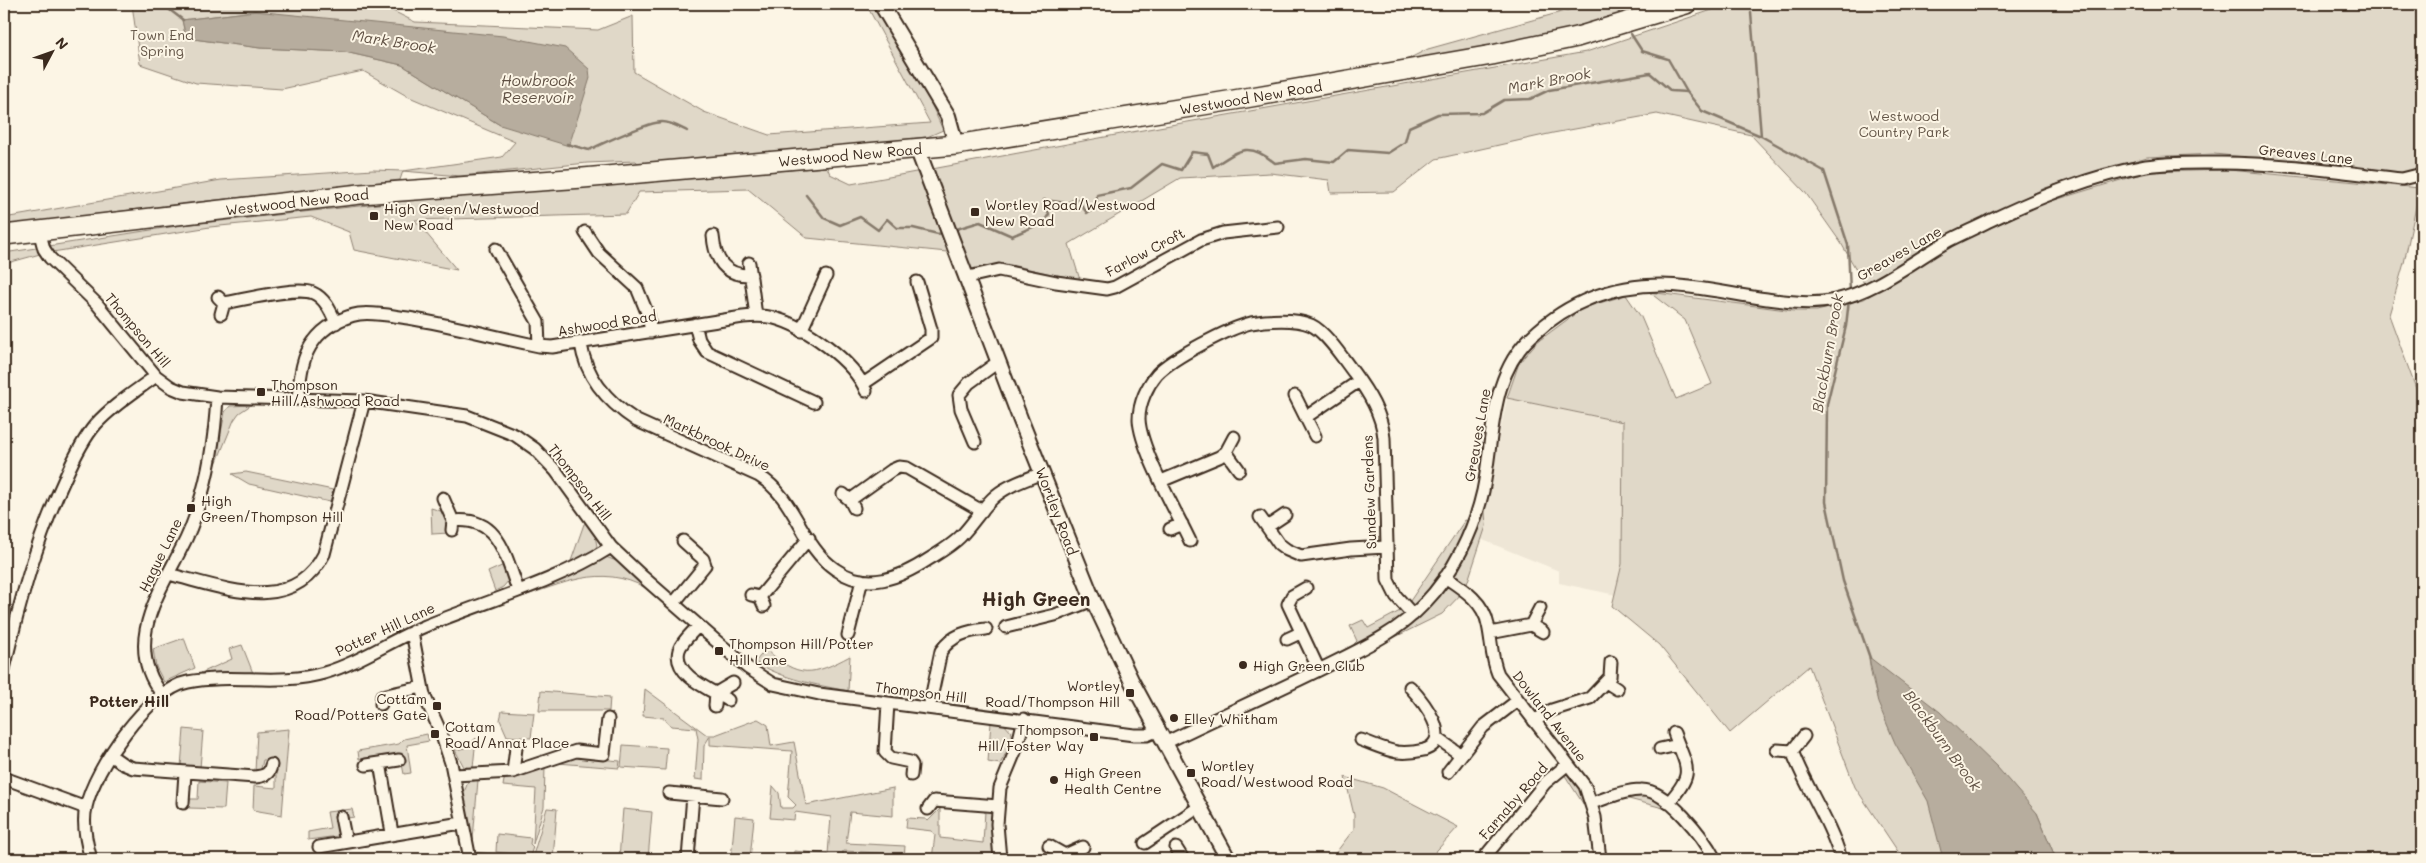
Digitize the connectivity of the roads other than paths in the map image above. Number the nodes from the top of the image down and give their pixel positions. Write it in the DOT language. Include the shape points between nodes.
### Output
graph roads {
  1 [pos="881,4"];
  2 [pos="1686,4"];
  3 [pos="956,145"];
  4 [pos="917,148"];
  5 [pos="2422,174"];
  6 [pos="1278,227"];
  7 [pos="39,230"];
  8 [pos="4,235"];
  9 [pos="592,236"];
  10 [pos="713,236"];
  11 [pos="496,249"];
  12 [pos="826,276"];
  13 [pos="968,278"];
  14 [pos="917,282"];
  15 [pos="221,305"];
  16 [pos="756,316"];
  17 [pos="336,323"];
  18 [pos="695,324"];
  19 [pos="801,330"];
  20 [pos="651,332"];
  21 [pos="582,344"];
  22 [pos="538,346"];
  23 [pos="998,362"];
  24 [pos="156,376"];
  25 [pos="1359,381"];
  26 [pos="1295,396"];
  27 [pos="216,397"];
  28 [pos="298,399"];
  29 [pos="364,401"];
  30 [pos="814,402"];
  31 [pos="1306,417"];
  32 [pos="1314,436"];
  33 [pos="1234,437"];
  34 [pos="975,442"];
  35 [pos="1226,452"];
  36 [pos="1239,470"];
  37 [pos="1042,473"];
  38 [pos="1161,481"];
  39 [pos="443,498"];
  40 [pos="849,501"];
  41 [pos="982,510"];
  42 [pos="1286,515"];
  43 [pos="1182,524"];
  44 [pos="1170,529"];
  45 [pos="809,538"];
  46 [pos="683,541"];
  47 [pos="1190,541"];
  48 [pos="611,546"];
  49 [pos="1386,547"];
  50 [pos="168,574"];
  51 [pos="1445,577"];
  52 [pos="862,580"];
  53 [pos="1306,588"];
  54 [pos="518,590"];
  55 [pos="758,599"];
  56 [pos="1093,600"];
  57 [pos="674,603"];
  58 [pos="1540,608"];
  59 [pos="1413,615"];
  60 [pos="1531,625"];
  61 [pos="698,626"];
  62 [pos="1006,627"];
  63 [pos="986,628"];
  64 [pos="412,632"];
  65 [pos="1543,632"];
  66 [pos="1300,633"];
  67 [pos="1490,633"];
  68 [pos="848,635"];
  69 [pos="1287,639"];
  70 [pos="1611,662"];
  71 [pos="4,669"];
  72 [pos="1319,670"];
  73 [pos="1606,682"];
  74 [pos="733,683"];
  75 [pos="422,687"];
  76 [pos="1410,687"];
  77 [pos="1617,689"];
  78 [pos="716,692"];
  79 [pos="162,694"];
  80 [pos="728,700"];
  81 [pos="1517,701"];
  82 [pos="888,703"];
  83 [pos="381,704"];
  84 [pos="715,706"];
  85 [pos="929,708"];
  86 [pos="608,719"];
  87 [pos="1024,720"];
  88 [pos="1534,721"];
  89 [pos="1158,730"];
  90 [pos="1804,736"];
  91 [pos="1437,738"];
  92 [pos="1361,740"];
  93 [pos="1165,743"];
  94 [pos="516,748"];
  95 [pos="1660,749"];
  96 [pos="1776,750"];
  97 [pos="1792,751"];
  98 [pos="110,755"];
  99 [pos="1461,755"];
  100 [pos="399,760"];
  101 [pos="380,763"];
  102 [pos="1568,764"];
  103 [pos="271,765"];
  104 [pos="366,765"];
  105 [pos="513,772"];
  106 [pos="1448,772"];
  107 [pos="185,773"];
  108 [pos="911,775"];
  109 [pos="454,776"];
  110 [pos="4,778"];
  111 [pos="669,793"];
  112 [pos="693,795"];
  113 [pos="722,798"];
  114 [pos="1668,802"];
  115 [pos="183,803"];
  116 [pos="1592,803"];
  117 [pos="998,806"];
  118 [pos="1199,807"];
  119 [pos="86,808"];
  120 [pos="928,809"];
  121 [pos="342,817"];
  122 [pos="461,823"];
  123 [pos="392,834"];
  124 [pos="346,842"];
  125 [pos="1145,843"];
  126 [pos="1049,846"];
  127 [pos="319,847"];
  128 [pos="1083,847"];
  129 [pos="1176,848"];
  130 [pos="1065,857"];
  131 [pos="91,859"];
  132 [pos="470,859"];
  133 [pos="688,859"];
  134 [pos="1000,859"];
  135 [pos="1183,859"];
  136 [pos="1228,859"];
  137 [pos="1483,859"];
  138 [pos="1600,859"];
  139 [pos="1715,859"];
  140 [pos="1840,859"];
  1 -- 3 [label="street" via="948,116"];
  2 -- 3 [label="highway, Westwood New Road" via="1577,38 1492,55"];
  3 -- 4 [label="highway, Westwood New Road"];
  4 -- 7 [label="highway, Westwood New Road" via="360,194"];
  4 -- 13 [label="street, Wortley Road"];
  5 -- 51 [label="street, Greaves Lane" via="2402,179 2277,164 2186,162 2147,166 2086,181 2041,197 1951,240 1857,295 1819,303 1665,285 1604,292 1583,300 1530,337 1511,360 1501,384 1478,508 1461,552"];
  6 -- 13 [label="street, Farlow Croft" via="1223,233 1201,240 1107,289 999,270"];
  7 -- 8 [label="highway, Westwood New Road"];
  7 -- 24 [label="street, Thompson Hill" via="50,258 97,304"];
  9 -- 20 [label="street" via="599,252 637,288"];
  10 -- 16 [label="street" via="715,252 729,270 734,274 750,269"];
  11 -- 22 [label="street" via="538,322"];
  12 -- 19 [label="street" via="824,292"];
  13 -- 23 [label="street, Wortley Road"];
  14 -- 19 [label="street, Ashwood Road" via="918,303 931,329 931,338 865,388 848,362"];
  15 -- 17 [label="street" via="308,291 323,300"];
  16 -- 18 [label="street, Ashwood Road"];
  16 -- 19 [label="street, Ashwood Road" via="781,320"];
  17 -- 22 [label="street, Ashwood Road" via="359,314 385,314"];
  17 -- 28 [label="street, Ashwood Road" via="321,333 307,352"];
  18 -- 20 [label="street, Ashwood Road"];
  18 -- 30 [label="street" via="699,340 708,352 799,389"];
  20 -- 21 [label="street, Ashwood Road"];
  21 -- 22 [label="street, Ashwood Road"];
  21 -- 45 [label="street, Markbrook Drive" via="591,377 620,409 637,421 772,484 782,494"];
  23 -- 34 [label="street" via="969,383 960,395 961,409"];
  23 -- 37 [label="street, Wortley Road"];
  24 -- 27 [label="street, Thompson Hill" via="183,392"];
  24 -- 71 [label="street" via="106,414 81,445 37,549"];
  25 -- 31 [label="street"];
  25 -- 38 [label="street, Sundew Gardens" via="1321,332 1306,323 1251,323 1225,334 1164,368 1142,400 1141,434"];
  25 -- 49 [label="street, Sundew Gardens" via="1375,407 1383,429"];
  26 -- 31 [label="street"];
  27 -- 28 [label="street, Thompson Hill"];
  27 -- 50 [label="street, Hague Lane" via="214,433 199,505 182,549"];
  28 -- 29 [label="street, Thompson Hill"];
  29 -- 48 [label="street, Thompson Hill" via="467,416 525,441 556,471"];
  29 -- 50 [label="street" via="324,554 311,573 278,592 259,594"];
  31 -- 32 [label="street"];
  33 -- 35 [label="street"];
  35 -- 36 [label="street"];
  35 -- 38 [label="street"];
  37 -- 41 [label="street, Markbrook Drive" via="1002,491"];
  37 -- 56 [label="street, Wortley Road"];
  38 -- 43 [label="street, Sundew Gardens"];
  39 -- 54 [label="street" via="453,525 478,522 491,531 502,548"];
  40 -- 41 [label="street" via="899,467 907,468"];
  41 -- 52 [label="street, Markbrook Drive" via="960,537 908,572 888,580"];
  42 -- 49 [label="street" via="1264,522 1287,550 1301,556"];
  43 -- 44 [label="street"];
  43 -- 47 [label="street, Sundew Gardens"];
  45 -- 52 [label="street, Markbrook Drive" via="821,557 834,569"];
  45 -- 55 [label="street"];
  46 -- 57 [label="street" via="703,559 705,565"];
  48 -- 54 [label="street, Potter Hill Lane" via="565,572"];
  48 -- 57 [label="street, Thompson Hill"];
  49 -- 59 [label="street, Sundew Gardens" via="1386,569 1391,588"];
  50 -- 79 [label="street, Hague Lane" via="148,618 145,648 149,673"];
  51 -- 59 [label="street, Greaves Lane"];
  51 -- 67 [label="street, Dowland Avenue" via="1478,603 1486,616"];
  52 -- 68 [label="street"];
  53 -- 66 [label="street" via="1292,596 1288,604"];
  54 -- 64 [label="street, Potter Hill Lane"];
  56 -- 62 [label="street" via="1038,620"];
  56 -- 89 [label="street, Wortley Road"];
  57 -- 61 [label="street, Thompson Hill"];
  58 -- 60 [label="street"];
  59 -- 72 [label="street, Greaves Lane" via="1371,644"];
  60 -- 65 [label="street"];
  60 -- 67 [label="street"];
  61 -- 78 [label="street" via="679,649 678,658 686,673"];
  61 -- 82 [label="street, Thompson Hill" via="748,668 773,684"];
  63 -- 85 [label="street" via="962,633 946,644"];
  64 -- 75 [label="street"];
  64 -- 79 [label="street, Potter Hill Lane" via="339,667 310,676 284,680 193,681"];
  66 -- 69 [label="street"];
  66 -- 72 [label="street"];
  67 -- 81 [label="street, Dowland Avenue" via="1494,663"];
  70 -- 73 [label="street" via="1610,677"];
  72 -- 93 [label="street, Greaves Lane"];
  73 -- 77 [label="street"];
  73 -- 88 [label="street" via="1585,701 1552,710"];
  74 -- 78 [label="street"];
  75 -- 83 [label="street" via="382,696"];
  75 -- 109 [label="street" via="442,735"];
  76 -- 91 [label="street" via="1431,716"];
  78 -- 80 [label="street"];
  78 -- 84 [label="street"];
  79 -- 98 [label="street"];
  81 -- 88 [label="street, Dowland Avenue"];
  81 -- 99 [label="street" via="1483,727"];
  82 -- 85 [label="street, Thompson Hill"];
  82 -- 108 [label="street" via="885,752 891,758 910,762"];
  85 -- 87 [label="street, Thompson Hill"];
  86 -- 105 [label="street" via="604,754 571,752"];
  87 -- 89 [label="street, Thompson Hill" via="1141,735"];
  87 -- 117 [label="street" via="1004,776"];
  88 -- 102 [label="street, Dowland Avenue"];
  89 -- 93 [label="street, Wortley Road"];
  90 -- 97 [label="street"];
  91 -- 92 [label="street" via="1427,749 1406,753 1387,750 1375,739"];
  91 -- 99 [label="street"];
  93 -- 118 [label="street, Wortley Road"];
  94 -- 105 [label="street"];
  95 -- 114 [label="street" via="1676,739 1686,764 1686,780"];
  96 -- 97 [label="street"];
  97 -- 140 [label="street" via="1830,830"];
  98 -- 107 [label="street" via="133,768"];
  98 -- 119 [label="street"];
  99 -- 106 [label="street"];
  100 -- 101 [label="street"];
  101 -- 104 [label="street"];
  101 -- 123 [label="street"];
  102 -- 116 [label="street, Dowland Avenue"];
  102 -- 137 [label="street, Farnaby Road" via="1545,783"];
  103 -- 107 [label="street" via="266,775 255,777"];
  105 -- 109 [label="street"];
  107 -- 115 [label="street"];
  109 -- 122 [label="street"];
  110 -- 119 [label="street"];
  111 -- 112 [label="street"];
  112 -- 113 [label="street"];
  112 -- 133 [label="street"];
  114 -- 116 [label="street" via="1651,792 1639,790"];
  114 -- 139 [label="street" via="1705,841"];
  116 -- 138 [label="street, Dowland Avenue"];
  117 -- 120 [label="street" via="934,801"];
  117 -- 134 [label="street"];
  118 -- 125 [label="street" via="1152,831"];
  118 -- 136 [label="street, Wortley Road"];
  119 -- 131 [label="street" via="84,827"];
  121 -- 124 [label="street"];
  122 -- 123 [label="street"];
  122 -- 132 [label="street"];
  123 -- 124 [label="street"];
  124 -- 127 [label="street"];
  126 -- 130 [label="street"];
  128 -- 130 [label="street"];
  129 -- 135 [label="street"];
}
